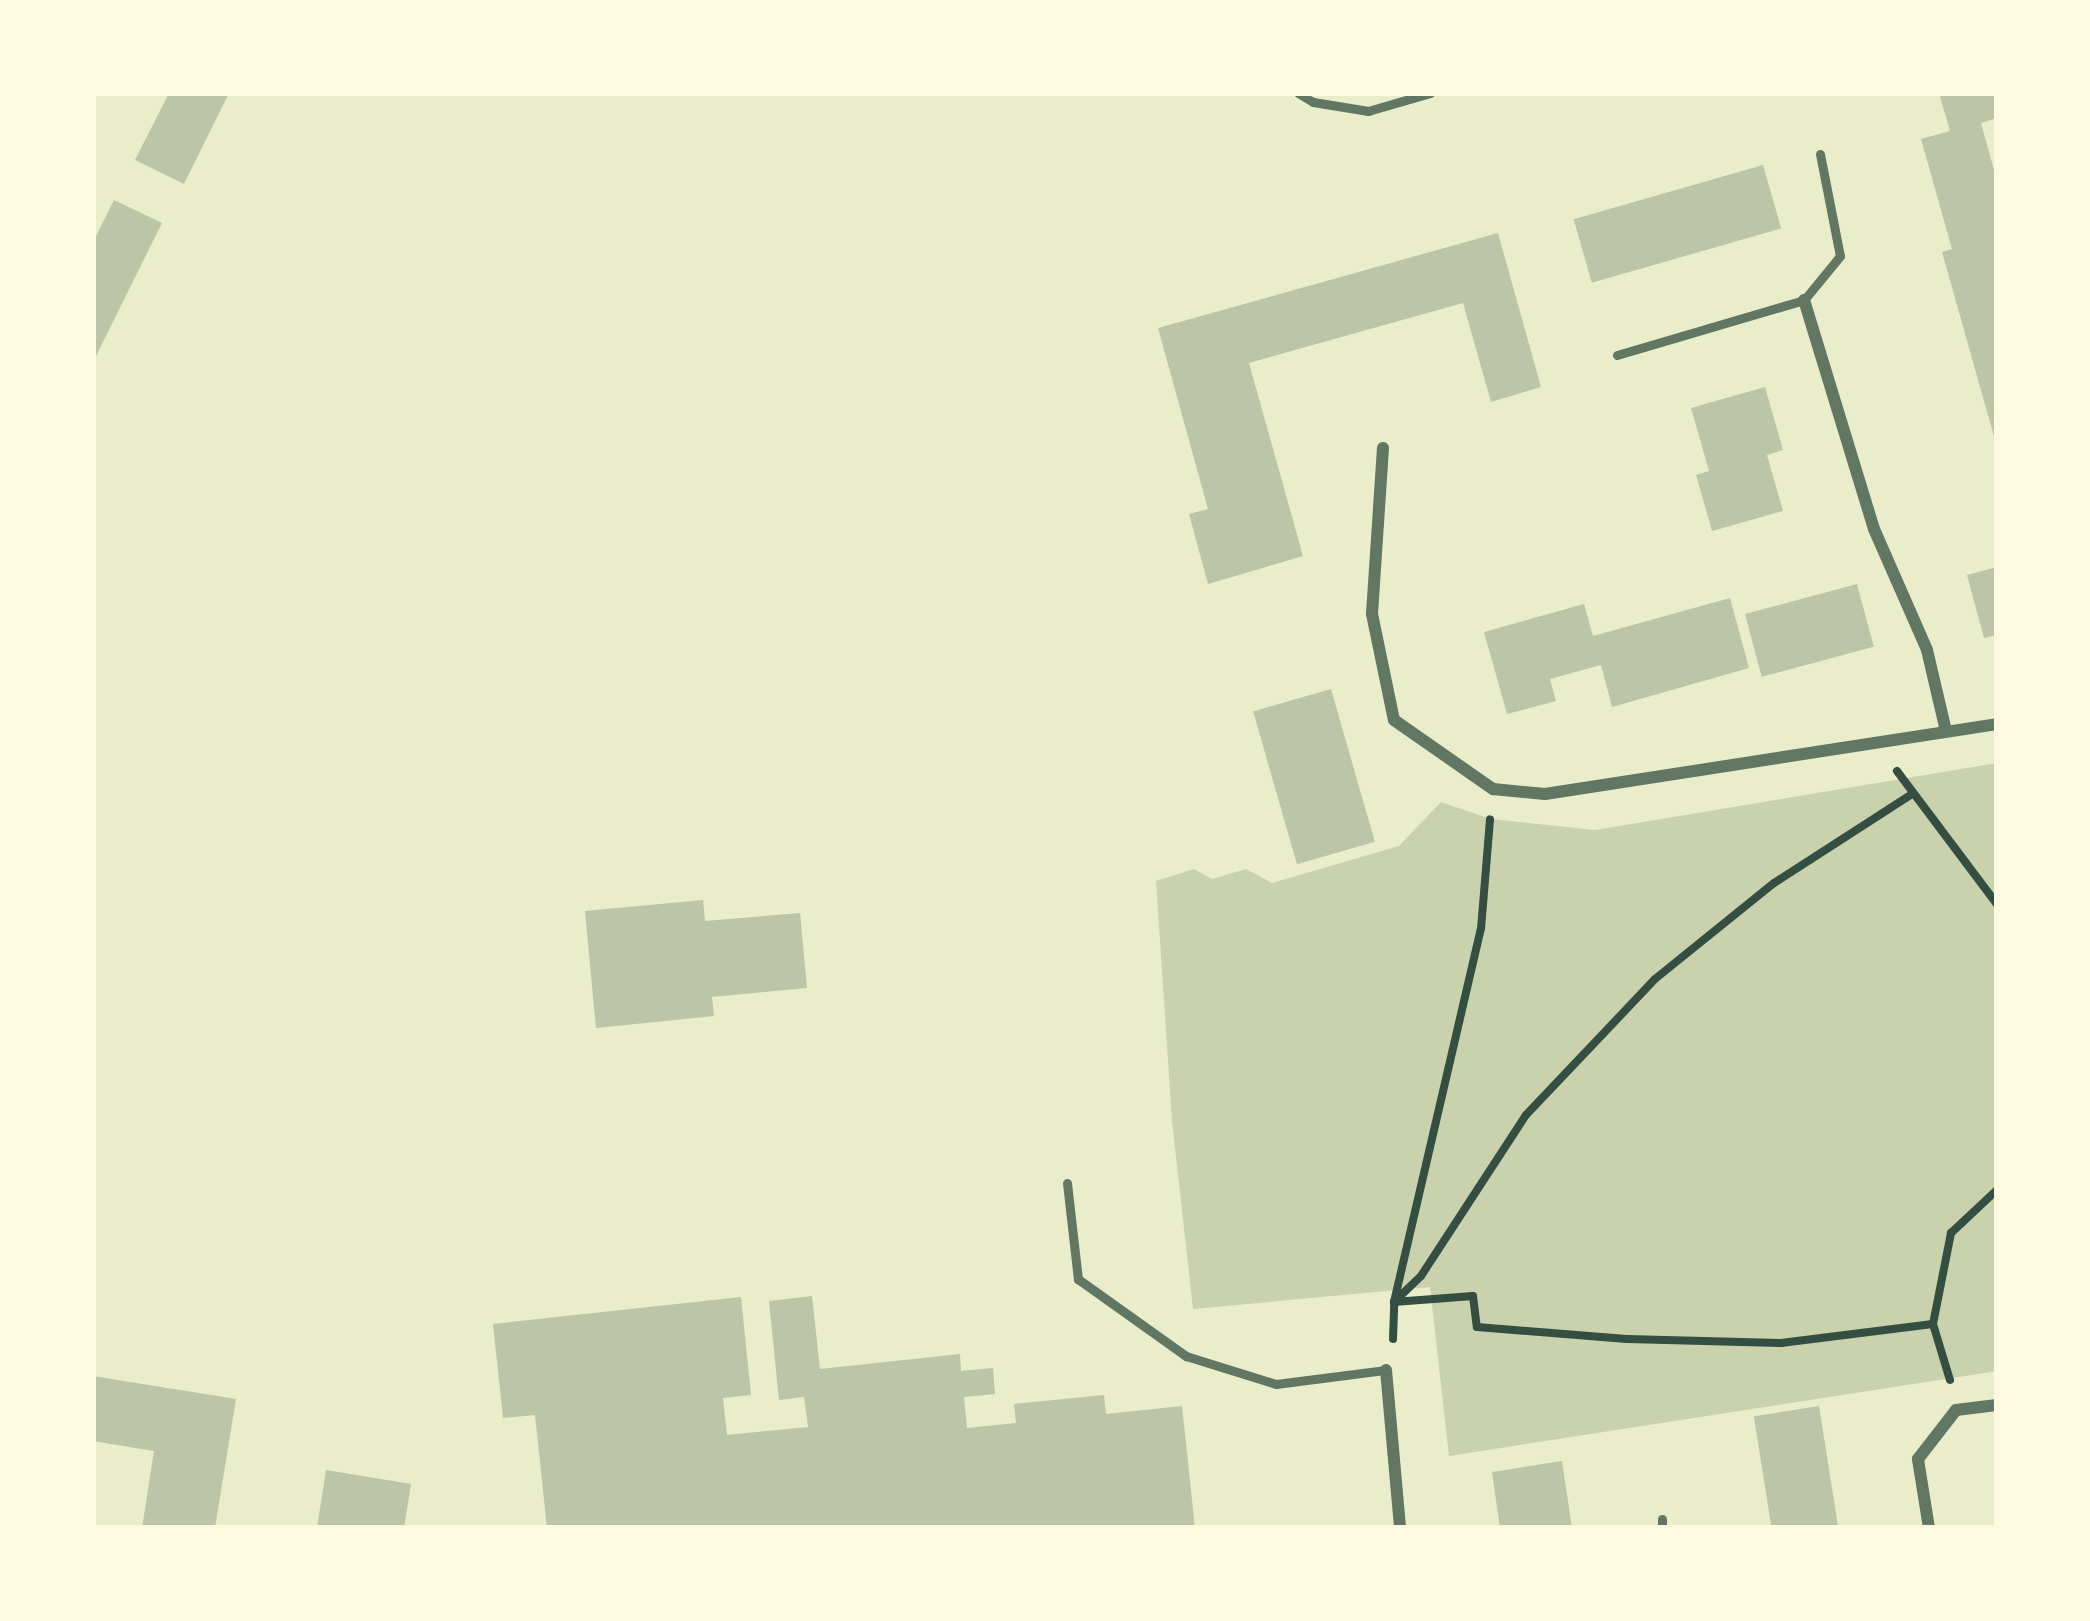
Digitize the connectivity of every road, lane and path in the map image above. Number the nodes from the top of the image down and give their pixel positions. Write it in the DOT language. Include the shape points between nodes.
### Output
graph roads {
  1 [pos="1298,93"];
  2 [pos="1430,93"];
  3 [pos="1820,154"];
  4 [pos="1804,300"];
  5 [pos="1617,356"];
  6 [pos="1383,448"];
  7 [pos="1997,724"];
  8 [pos="1946,730"];
  9 [pos="1880,744"];
  10 [pos="1493,789"];
  11 [pos="1912,794"];
  12 [pos="1997,904"];
  13 [pos="1067,1183"];
  14 [pos="1997,1190"];
  15 [pos="1394,1302"];
  16 [pos="1933,1324"];
  17 [pos="1385,1370"];
  18 [pos="1997,1406"];
  19 [pos="1956,1410"];
  20 [pos="1400,1528"];
  21 [pos="1929,1528"];
  1 -- 2 [label="lane" via="1368,111"];
  3 -- 4 [label="lane" via="1840,256"];
  4 -- 5 [label="lane"];
  4 -- 8 [label="street" via="1874,529 1928,650"];
  6 -- 10 [label="street" via="1372,614 1394,721"];
  7 -- 8 [label="street"];
  8 -- 9 [label="street"];
  9 -- 10 [label="street" via="1545,794"];
  9 -- 11 [label="path"];
  10 -- 15 [label="path" via="1481,929"];
  11 -- 12 [label="path"];
  11 -- 15 [label="path" via="1774,884 1655,979 1526,1114 1421,1276"];
  13 -- 17 [label="lane" via="1078,1280 1186,1356 1276,1384"];
  14 -- 16 [label="path" via="1952,1233"];
  15 -- 16 [label="path" via="1472,1296 1478,1327 1628,1339 1781,1343"];
  15 -- 17 [label="path"];
  16 -- 19 [label="path"];
  17 -- 20 [label="street"];
  18 -- 19 [label="street"];
  19 -- 21 [label="street" via="1918,1459"];
}
